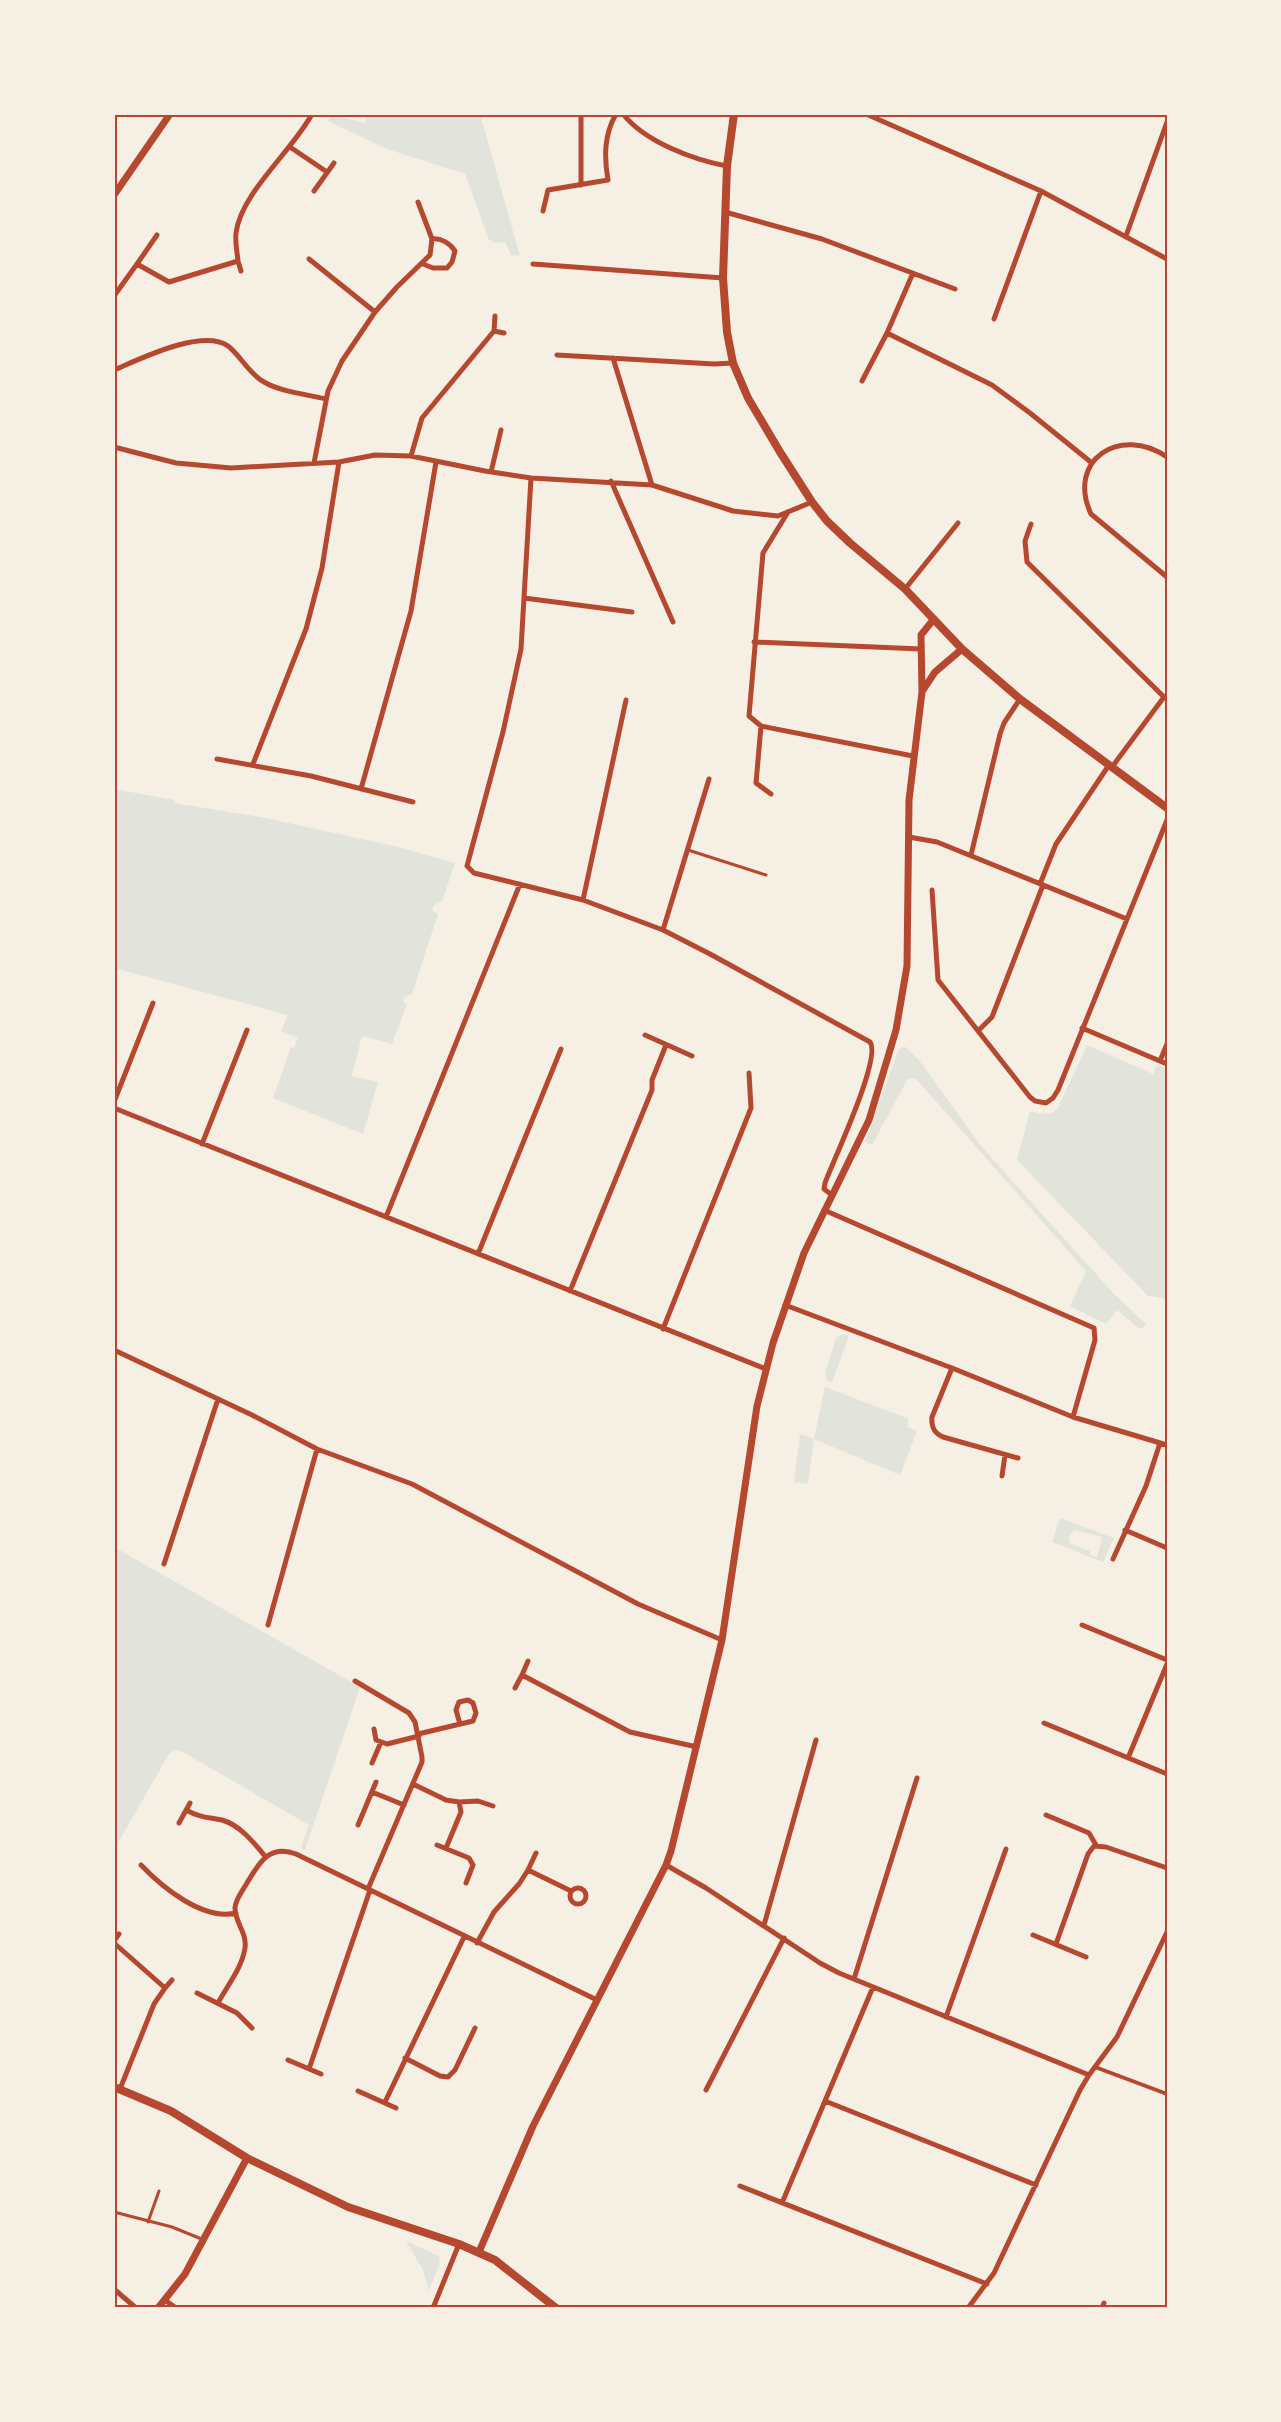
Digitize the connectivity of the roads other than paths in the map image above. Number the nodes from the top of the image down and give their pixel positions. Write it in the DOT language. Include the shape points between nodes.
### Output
graph roads {
  1 [pos="170,114"];
  2 [pos="312,114"];
  3 [pos="616,114"];
  4 [pos="624,114"];
  5 [pos="734,114"];
  6 [pos="866,114"];
  7 [pos="581,116"];
  8 [pos="1167,122"];
  9 [pos="290,147"];
  10 [pos="334,163"];
  11 [pos="727,166"];
  12 [pos="327,172"];
  13 [pos="581,185"];
  14 [pos="314,191"];
  15 [pos="1041,191"];
  16 [pos="114,195"];
  17 [pos="418,202"];
  18 [pos="543,211"];
  19 [pos="725,212"];
  20 [pos="157,235"];
  21 [pos="1126,236"];
  22 [pos="432,239"];
  23 [pos="309,259"];
  24 [pos="1167,259"];
  25 [pos="238,261"];
  26 [pos="137,264"];
  27 [pos="423,264"];
  28 [pos="533,264"];
  29 [pos="241,271"];
  30 [pos="913,273"];
  31 [pos="723,278"];
  32 [pos="955,290"];
  33 [pos="114,296"];
  34 [pos="375,312"];
  35 [pos="495,316"];
  36 [pos="994,319"];
  37 [pos="494,331"];
  38 [pos="504,333"];
  39 [pos="887,333"];
  40 [pos="557,355"];
  41 [pos="613,358"];
  42 [pos="733,363"];
  43 [pos="114,370"];
  44 [pos="862,381"];
  45 [pos="326,399"];
  46 [pos="501,430"];
  47 [pos="114,447"];
  48 [pos="411,456"];
  49 [pos="1167,457"];
  50 [pos="339,462"];
  51 [pos="436,462"];
  52 [pos="314,463"];
  53 [pos="1092,463"];
  54 [pos="491,472"];
  55 [pos="531,478"];
  56 [pos="611,481"];
  57 [pos="652,485"];
  58 [pos="812,502"];
  59 [pos="788,512"];
  60 [pos="958,523"];
  61 [pos="1031,524"];
  62 [pos="1167,577"];
  63 [pos="905,589"];
  64 [pos="524,598"];
  65 [pos="632,612"];
  66 [pos="933,620"];
  67 [pos="673,622"];
  68 [pos="754,642"];
  69 [pos="921,649"];
  70 [pos="962,649"];
  71 [pos="922,692"];
  72 [pos="1020,699"];
  73 [pos="626,700"];
  74 [pos="761,726"];
  75 [pos="914,756"];
  76 [pos="217,759"];
  77 [pos="253,764"];
  78 [pos="1110,766"];
  79 [pos="709,779"];
  80 [pos="361,789"];
  81 [pos="771,794"];
  82 [pos="413,802"];
  83 [pos="1166,805"];
  84 [pos="1167,820"];
  85 [pos="909,837"];
  86 [pos="688,850"];
  87 [pos="971,855"];
  88 [pos="766,875"];
  89 [pos="520,884"];
  90 [pos="1042,884"];
  91 [pos="932,890"];
  92 [pos="583,900"];
  93 [pos="1126,918"];
  94 [pos="663,930"];
  95 [pos="153,1003"];
  96 [pos="1082,1028"];
  97 [pos="247,1030"];
  98 [pos="978,1031"];
  99 [pos="645,1035"];
  100 [pos="1167,1044"];
  101 [pos="666,1045"];
  102 [pos="561,1049"];
  103 [pos="692,1056"];
  104 [pos="1160,1061"];
  105 [pos="1167,1064"];
  106 [pos="749,1073"];
  107 [pos="114,1102"];
  108 [pos="114,1108"];
  109 [pos="202,1144"];
  110 [pos="832,1195"];
  111 [pos="824,1210"];
  112 [pos="387,1217"];
  113 [pos="478,1254"];
  114 [pos="570,1291"];
  115 [pos="785,1305"];
  116 [pos="663,1329"];
  117 [pos="114,1351"];
  118 [pos="952,1368"];
  119 [pos="766,1369"];
  120 [pos="218,1399"];
  121 [pos="1073,1417"];
  122 [pos="1160,1443"];
  123 [pos="1167,1445"];
  124 [pos="317,1449"];
  125 [pos="1005,1455"];
  126 [pos="1017,1458"];
  127 [pos="1002,1476"];
  128 [pos="1125,1530"];
  129 [pos="1167,1548"];
  130 [pos="1113,1559"];
  131 [pos="164,1564"];
  132 [pos="268,1625"];
  133 [pos="1082,1625"];
  134 [pos="722,1640"];
  135 [pos="528,1661"];
  136 [pos="1167,1662"];
  137 [pos="522,1675"];
  138 [pos="355,1681"];
  139 [pos="515,1688"];
  140 [pos="1044,1723"];
  141 [pos="460,1724"];
  142 [pos="374,1730"];
  143 [pos="418,1735"];
  144 [pos="816,1740"];
  145 [pos="381,1742"];
  146 [pos="697,1747"];
  147 [pos="1128,1758"];
  148 [pos="372,1762"];
  149 [pos="1167,1774"];
  150 [pos="917,1778"];
  151 [pos="376,1782"];
  152 [pos="412,1784"];
  153 [pos="372,1792"];
  154 [pos="459,1802"];
  155 [pos="189,1803"];
  156 [pos="404,1805"];
  157 [pos="493,1806"];
  158 [pos="186,1810"];
  159 [pos="1046,1815"];
  160 [pos="179,1823"];
  161 [pos="358,1825"];
  162 [pos="438,1845"];
  163 [pos="1096,1845"];
  164 [pos="446,1848"];
  165 [pos="1006,1849"];
  166 [pos="536,1853"];
  167 [pos="266,1856"];
  168 [pos="141,1865"];
  169 [pos="666,1865"];
  170 [pos="1167,1868"];
  171 [pos="528,1870"];
  172 [pos="466,1883"];
  173 [pos="369,1890"];
  174 [pos="572,1891"];
  175 [pos="236,1913"];
  176 [pos="764,1925"];
  177 [pos="1167,1932"];
  178 [pos="119,1934"];
  179 [pos="1034,1935"];
  180 [pos="464,1937"];
  181 [pos="784,1938"];
  182 [pos="114,1942"];
  183 [pos="1165,1942"];
  184 [pos="477,1943"];
  185 [pos="1056,1944"];
  186 [pos="1086,1957"];
  187 [pos="854,1979"];
  188 [pos="172,1980"];
  189 [pos="873,1987"];
  190 [pos="165,1988"];
  191 [pos="197,1993"];
  192 [pos="597,2000"];
  193 [pos="218,2003"];
  194 [pos="946,2017"];
  195 [pos="252,2028"];
  196 [pos="475,2028"];
  197 [pos="405,2058"];
  198 [pos="288,2060"];
  199 [pos="1094,2067"];
  200 [pos="309,2068"];
  201 [pos="321,2074"];
  202 [pos="1089,2075"];
  203 [pos="117,2088"];
  204 [pos="706,2090"];
  205 [pos="358,2091"];
  206 [pos="1167,2094"];
  207 [pos="825,2101"];
  208 [pos="384,2102"];
  209 [pos="396,2108"];
  210 [pos="247,2158"];
  211 [pos="1036,2185"];
  212 [pos="740,2186"];
  213 [pos="159,2191"];
  214 [pos="782,2203"];
  215 [pos="114,2212"];
  216 [pos="148,2222"];
  217 [pos="205,2240"];
  218 [pos="459,2244"];
  219 [pos="478,2252"];
  220 [pos="987,2284"];
  221 [pos="114,2289"];
  222 [pos="165,2300"];
  223 [pos="136,2308"];
  224 [pos="158,2308"];
  225 [pos="176,2308"];
  226 [pos="434,2308"];
  227 [pos="556,2308"];
  228 [pos="968,2308"];
  1 -- 16 [label="street"];
  2 -- 9 [label="street"];
  3 -- 13 [label="street" via="606,142 608,180"];
  4 -- 11 [label="street" via="680,153"];
  5 -- 11 [label="main road"];
  6 -- 15 [label="street"];
  7 -- 13 [label="street"];
  8 -- 21 [label="street"];
  9 -- 12 [label="street"];
  9 -- 25 [label="street" via="242,212 236,234"];
  10 -- 12 [label="street"];
  11 -- 19 [label="main road"];
  12 -- 14 [label="street"];
  13 -- 18 [label="street" via="548,190"];
  15 -- 21 [label="street"];
  15 -- 36 [label="street"];
  17 -- 22 [label="street"];
  19 -- 30 [label="street" via="822,239"];
  19 -- 31 [label="main road"];
  20 -- 26 [label="street"];
  21 -- 24 [label="street"];
  22 -- 27 [label="street" via="430,255"];
  22 -- 27 [label="street" via="451,245 454,257 450,266 444,268"];
  23 -- 34 [label="street"];
  25 -- 26 [label="street" via="169,282"];
  25 -- 29 [label="street"];
  26 -- 33 [label="street"];
  27 -- 34 [label="street"];
  28 -- 31 [label="street"];
  30 -- 32 [label="street"];
  30 -- 39 [label="street"];
  31 -- 42 [label="main road"];
  34 -- 45 [label="street" via="342,361"];
  35 -- 37 [label="street"];
  37 -- 38 [label="street"];
  37 -- 48 [label="street" via="422,418"];
  39 -- 44 [label="street"];
  39 -- 53 [label="street" via="992,386"];
  40 -- 41 [label="street"];
  41 -- 42 [label="street"];
  41 -- 57 [label="street"];
  42 -- 58 [label="main road" via="748,399"];
  43 -- 45 [label="street" via="169,348 214,341 228,347 264,382"];
  45 -- 52 [label="street"];
  46 -- 54 [label="street"];
  47 -- 52 [label="street" via="176,463 215,467"];
  48 -- 50 [label="street" via="375,455"];
  48 -- 51 [label="street"];
  49 -- 53 [label="street" via="1137,444 1123,444 1109,448"];
  50 -- 52 [label="street"];
  50 -- 77 [label="street" via="326,549 306,629"];
  51 -- 54 [label="street"];
  51 -- 80 [label="street" via="411,611"];
  53 -- 62 [label="street" via="1084,500 1091,514"];
  54 -- 55 [label="street"];
  55 -- 56 [label="street"];
  55 -- 64 [label="street"];
  56 -- 57 [label="street"];
  56 -- 67 [label="street"];
  57 -- 59 [label="street" via="734,511 778,516"];
  58 -- 59 [label="street"];
  58 -- 63 [label="main road" via="842,537"];
  59 -- 68 [label="street" via="763,553"];
  60 -- 63 [label="street"];
  61 -- 78 [label="street" via="1025,541 1027,562 1164,697"];
  63 -- 66 [label="main road"];
  64 -- 65 [label="street"];
  64 -- 89 [label="street" via="519,661 489,787 466,862 469,870"];
  66 -- 69 [label="street" via="922,631"];
  66 -- 70 [label="main road"];
  68 -- 69 [label="street"];
  68 -- 74 [label="street" via="749,716"];
  69 -- 71 [label="street"];
  70 -- 71 [label="street" via="935,672"];
  70 -- 72 [label="main road"];
  71 -- 75 [label="street"];
  72 -- 78 [label="main road"];
  72 -- 87 [label="street" via="1000,734"];
  73 -- 92 [label="street"];
  74 -- 75 [label="street"];
  74 -- 81 [label="street" via="756,783"];
  75 -- 85 [label="street"];
  76 -- 77 [label="street"];
  77 -- 80 [label="street"];
  78 -- 83 [label="main road"];
  78 -- 90 [label="street" via="1056,844"];
  79 -- 86 [label="street"];
  80 -- 82 [label="street"];
  84 -- 93 [label="street"];
  85 -- 87 [label="street" via="937,842"];
  85 -- 110 [label="street" via="909,940 903,1000 880,1088 860,1141"];
  86 -- 88 [label="lane"];
  86 -- 94 [label="street"];
  87 -- 90 [label="street"];
  89 -- 92 [label="street"];
  89 -- 112 [label="street"];
  90 -- 93 [label="street"];
  90 -- 98 [label="street" via="992,1017"];
  91 -- 98 [label="street" via="939,980"];
  92 -- 94 [label="street"];
  93 -- 96 [label="street"];
  94 -- 110 [label="street" via="873,1046 856,1106 825,1183 824,1189"];
  95 -- 107 [label="street"];
  96 -- 98 [label="street" via="1058,1090 1046,1103 1030,1097"];
  96 -- 104 [label="street"];
  97 -- 109 [label="street"];
  99 -- 101 [label="street"];
  100 -- 104 [label="street"];
  101 -- 103 [label="street"];
  101 -- 114 [label="street" via="652,1090"];
  102 -- 113 [label="street"];
  104 -- 105 [label="street"];
  106 -- 116 [label="street" via="751,1108"];
  108 -- 109 [label="street"];
  109 -- 112 [label="street"];
  110 -- 111 [label="street"];
  111 -- 115 [label="street"];
  111 -- 121 [label="street" via="1094,1328 1095,1340"];
  112 -- 113 [label="street"];
  113 -- 114 [label="street"];
  114 -- 116 [label="street"];
  115 -- 118 [label="street"];
  115 -- 119 [label="street"];
  116 -- 119 [label="street"];
  117 -- 120 [label="street"];
  118 -- 121 [label="street"];
  118 -- 125 [label="street" via="932,1417 934,1430 943,1437"];
  119 -- 134 [label="street"];
  120 -- 124 [label="street"];
  120 -- 131 [label="street"];
  121 -- 122 [label="street"];
  122 -- 123 [label="street"];
  122 -- 128 [label="street"];
  124 -- 132 [label="street"];
  124 -- 134 [label="street" via="412,1484 638,1604"];
  125 -- 126 [label="street"];
  125 -- 127 [label="street"];
  128 -- 129 [label="street"];
  128 -- 130 [label="street"];
  133 -- 136 [label="street"];
  134 -- 146 [label="street"];
  135 -- 137 [label="street"];
  136 -- 147 [label="street"];
  137 -- 139 [label="street"];
  137 -- 146 [label="street" via="630,1732"];
  138 -- 143 [label="street" via="409,1713"];
  140 -- 147 [label="street"];
  141 -- 141 [label="street" via="473,1721 476,1713 474,1703 468,1700 459,1702 456,1710"];
  141 -- 143 [label="street"];
  142 -- 145 [label="street" via="376,1740"];
  143 -- 145 [label="street" via="387,1744"];
  143 -- 152 [label="street" via="422,1762"];
  144 -- 176 [label="street"];
  145 -- 148 [label="street"];
  146 -- 169 [label="street"];
  147 -- 149 [label="street"];
  150 -- 187 [label="street"];
  151 -- 153 [label="street"];
  152 -- 154 [label="street"];
  152 -- 156 [label="street"];
  153 -- 156 [label="street"];
  153 -- 161 [label="street"];
  154 -- 157 [label="street"];
  154 -- 164 [label="street" via="461,1812"];
  155 -- 158 [label="street"];
  156 -- 173 [label="street"];
  158 -- 160 [label="street"];
  158 -- 167 [label="street" via="225,1822"];
  159 -- 163 [label="street" via="1089,1833"];
  162 -- 164 [label="street"];
  163 -- 170 [label="street"];
  163 -- 185 [label="street" via="1088,1854"];
  164 -- 172 [label="street" via="469,1858 473,1865"];
  165 -- 194 [label="street"];
  166 -- 171 [label="street"];
  167 -- 173 [label="street" via="289,1851"];
  167 -- 175 [label="street" via="237,1900"];
  168 -- 175 [label="street" via="166,1889 193,1904 220,1916"];
  169 -- 176 [label="street"];
  169 -- 192 [label="street"];
  171 -- 174 [label="street"];
  171 -- 184 [label="street" via="494,1912"];
  173 -- 180 [label="street"];
  173 -- 200 [label="street"];
  175 -- 193 [label="street" via="245,1935 244,1950"];
  176 -- 181 [label="street"];
  177 -- 183 [label="street"];
  178 -- 182 [label="street"];
  179 -- 185 [label="street"];
  180 -- 184 [label="street"];
  180 -- 197 [label="street"];
  181 -- 187 [label="street"];
  181 -- 204 [label="street"];
  182 -- 190 [label="street"];
  183 -- 199 [label="street" via="1112,2045"];
  184 -- 192 [label="street"];
  185 -- 186 [label="street"];
  187 -- 189 [label="street"];
  188 -- 190 [label="street"];
  189 -- 194 [label="street"];
  189 -- 207 [label="street"];
  190 -- 203 [label="street"];
  191 -- 193 [label="street"];
  192 -- 219 [label="street" via="533,2126"];
  193 -- 195 [label="street" via="237,2013"];
  194 -- 202 [label="street"];
  196 -- 197 [label="street" via="448,2077"];
  197 -- 208 [label="street"];
  198 -- 200 [label="street"];
  199 -- 202 [label="street"];
  199 -- 206 [label="street"];
  200 -- 201 [label="street"];
  202 -- 211 [label="street"];
  203 -- 210 [label="main road" via="171,2111"];
  205 -- 208 [label="street"];
  207 -- 211 [label="street"];
  207 -- 214 [label="street"];
  208 -- 209 [label="street"];
  210 -- 217 [label="street"];
  210 -- 218 [label="main road" via="348,2207"];
  211 -- 220 [label="street"];
  212 -- 214 [label="street"];
  213 -- 216 [label="lane"];
  214 -- 220 [label="street"];
  215 -- 216 [label="lane"];
  216 -- 217 [label="lane"];
  217 -- 222 [label="street"];
  218 -- 219 [label="main road"];
  218 -- 226 [label="street"];
  219 -- 227 [label="main road" via="512,2272"];
  220 -- 228 [label="street"];
  221 -- 223 [label="street"];
  222 -- 224 [label="street"];
  222 -- 225 [label="street"];
}
